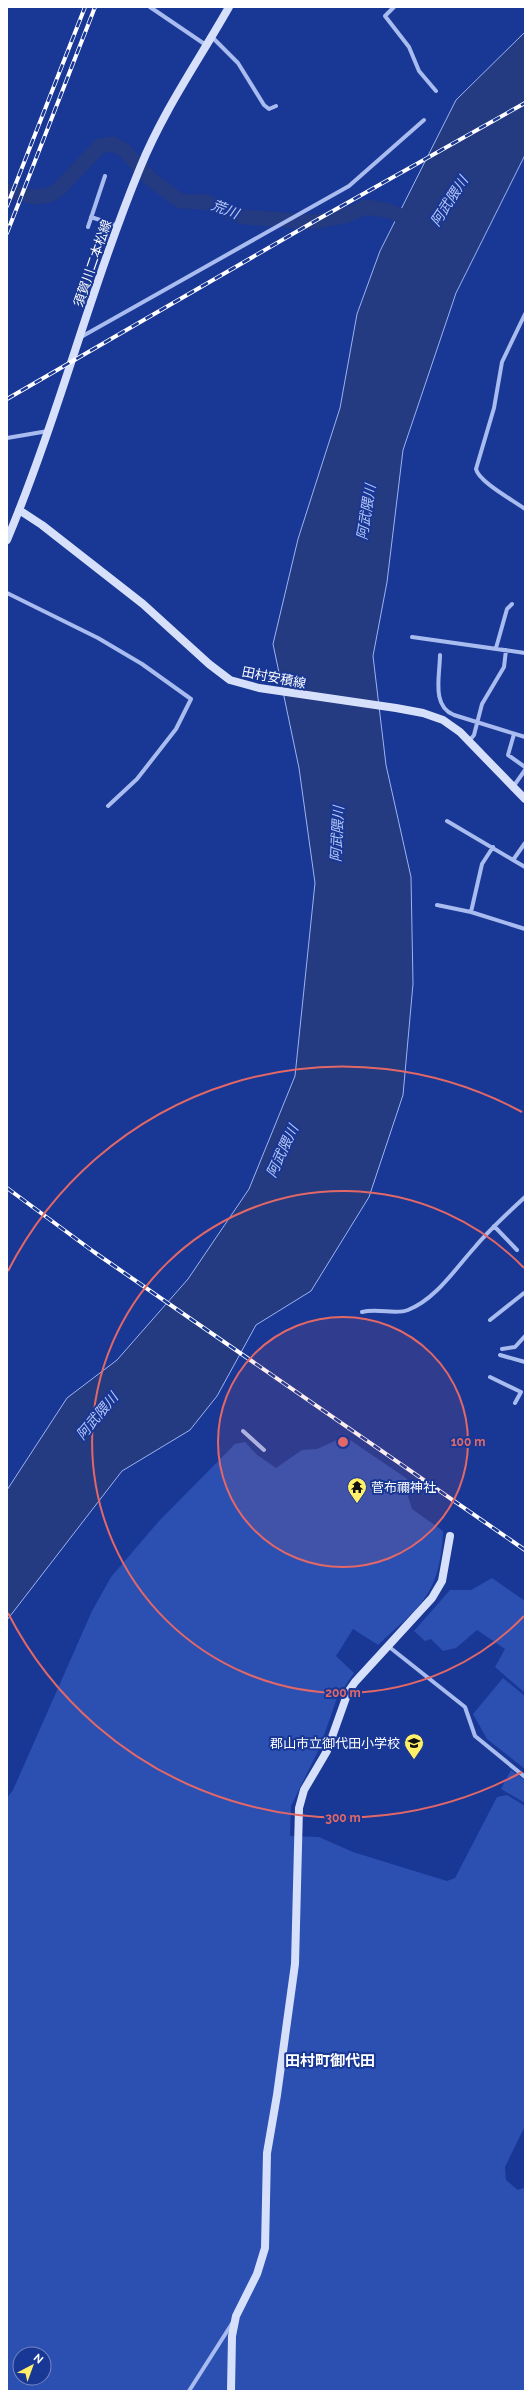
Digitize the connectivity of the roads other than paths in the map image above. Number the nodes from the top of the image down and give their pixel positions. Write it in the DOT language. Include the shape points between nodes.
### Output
graph roads {
  1 [pos="150,7"];
  2 [pos="229,7"];
  3 [pos="394,7"];
  4 [pos="212,37"];
  5 [pos="207,46"];
  6 [pos="436,91"];
  7 [pos="276,106"];
  8 [pos="424,120"];
  9 [pos="105,176"];
  10 [pos="91,217"];
  11 [pos="118,226"];
  12 [pos="88,228"];
  13 [pos="525,314"];
  14 [pos="79,338"];
  15 [pos="48,431"];
  16 [pos="7,438"];
  17 [pos="525,509"];
  18 [pos="19,510"];
  19 [pos="7,540"];
  20 [pos="7,593"];
  21 [pos="512,604"];
  22 [pos="412,637"];
  23 [pos="496,648"];
  24 [pos="506,650"];
  25 [pos="525,653"];
  26 [pos="440,655"];
  27 [pos="477,723"];
  28 [pos="514,734"];
  29 [pos="525,737"];
  30 [pos="469,741"];
  31 [pos="525,768"];
  32 [pos="514,787"];
  33 [pos="525,799"];
  34 [pos="108,806"];
  35 [pos="447,821"];
  36 [pos="525,843"];
  37 [pos="493,847"];
  38 [pos="513,860"];
  39 [pos="525,867"];
  40 [pos="436,905"];
  41 [pos="471,912"];
  42 [pos="525,929"];
  43 [pos="525,1197"];
  44 [pos="494,1226"];
  45 [pos="517,1250"];
  46 [pos="524,1292"];
  47 [pos="362,1312"];
  48 [pos="490,1320"];
  49 [pos="525,1336"];
  50 [pos="502,1349"];
  51 [pos="500,1355"];
  52 [pos="525,1362"];
  53 [pos="490,1377"];
  54 [pos="515,1403"];
  55 [pos="243,1431"];
  56 [pos="264,1450"];
  57 [pos="450,1536"];
  58 [pos="388,1645"];
  59 [pos="525,1777"];
  60 [pos="236,2316"];
  61 [pos="189,2391"];
  62 [pos="231,2391"];
  1 -- 5 [label="street"];
  2 -- 4 [label="main road, 須賀川二本松線"];
  3 -- 6 [label="street" via="385,16 409,47 419,71"];
  4 -- 5 [label="main road, 須賀川二本松線"];
  4 -- 7 [label="street" via="238,63 264,105 269,109"];
  5 -- 11 [label="main road, 須賀川二本松線" via="158,129 140,167"];
  8 -- 14 [label="street" via="349,186"];
  9 -- 10 [label="street"];
  10 -- 11 [label="street"];
  10 -- 12 [label="street"];
  11 -- 14 [label="main road, 須賀川二本松線"];
  13 -- 17 [label="street" via="502,362 494,408 476,468 485,482"];
  14 -- 15 [label="main road, 須賀川二本松線"];
  15 -- 16 [label="street"];
  15 -- 18 [label="main road, 須賀川二本松線"];
  18 -- 19 [label="main road, 須賀川二本松線"];
  18 -- 30 [label="main road, 田村安積線" via="143,604 221,674 237,683 274,691 423,713 443,720"];
  20 -- 34 [label="street" via="81,628 142,664 192,699 180,723 140,775"];
  21 -- 23 [label="street" via="507,609"];
  22 -- 23 [label="street"];
  23 -- 24 [label="street"];
  24 -- 25 [label="street"];
  24 -- 27 [label="street" via="504,667 482,704"];
  26 -- 27 [label="street" via="439,701 448,713"];
  27 -- 28 [label="street"];
  27 -- 30 [label="street" via="474,735"];
  28 -- 29 [label="street"];
  28 -- 31 [label="street" via="508,755"];
  30 -- 32 [label="main road, 田村安積線"];
  31 -- 32 [label="street"];
  32 -- 33 [label="main road, 田村安積線"];
  35 -- 37 [label="street"];
  36 -- 38 [label="street"];
  37 -- 38 [label="street"];
  37 -- 41 [label="street" via="482,864"];
  38 -- 39 [label="street"];
  40 -- 41 [label="street"];
  41 -- 42 [label="street"];
  43 -- 44 [label="street"];
  44 -- 45 [label="street"];
  44 -- 47 [label="street" via="425,1300 405,1311 374,1309"];
  46 -- 48 [label="street"];
  49 -- 50 [label="street" via="516,1347"];
  51 -- 52 [label="street"];
  53 -- 54 [label="street" via="521,1392"];
  55 -- 56 [label="street"];
  57 -- 58 [label="main road" via="442,1581 432,1598"];
  58 -- 59 [label="street" via="465,1706 475,1736"];
  58 -- 60 [label="main road" via="348,1692 328,1751 300,1798 295,1964 267,2152 265,2248 257,2274"];
  60 -- 61 [label="street"];
  60 -- 62 [label="main road" via="232,2336"];
}
